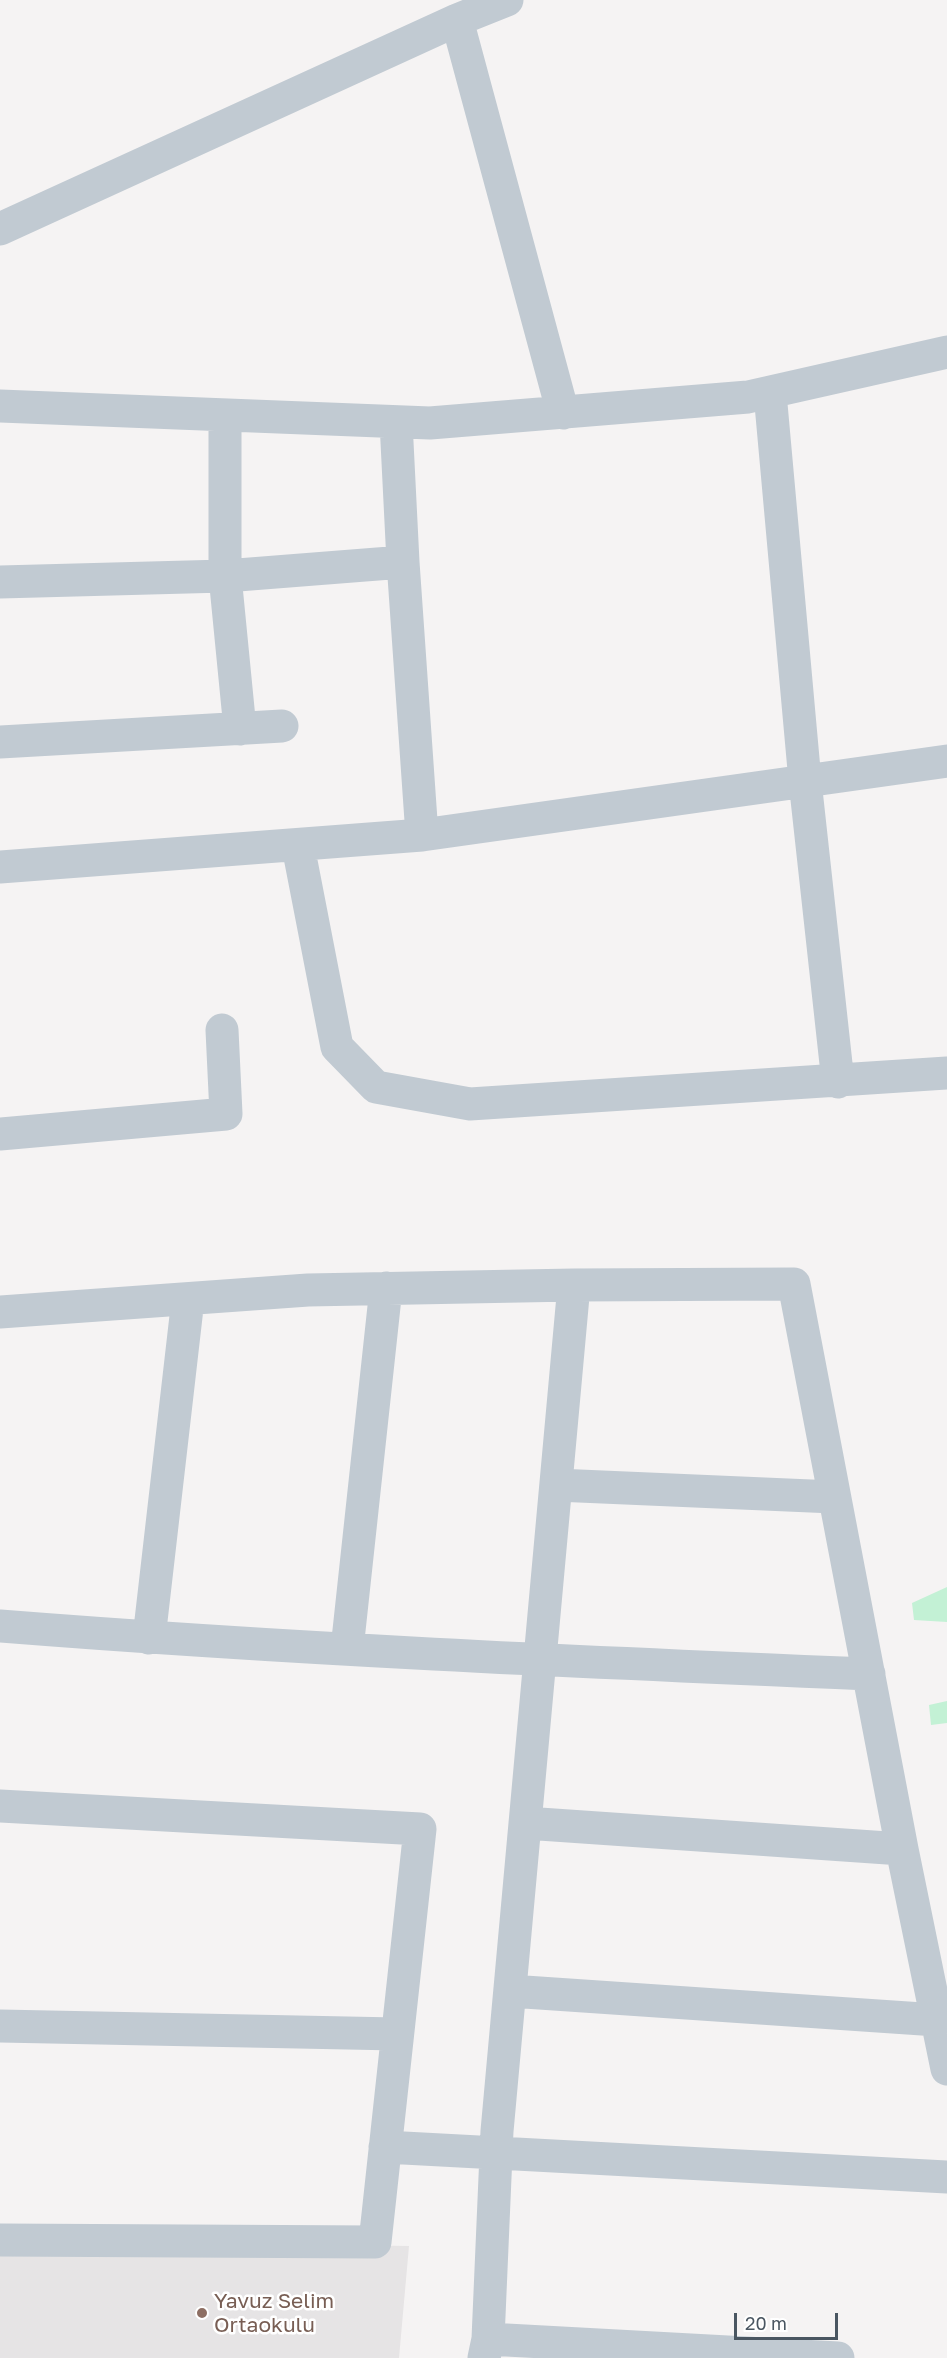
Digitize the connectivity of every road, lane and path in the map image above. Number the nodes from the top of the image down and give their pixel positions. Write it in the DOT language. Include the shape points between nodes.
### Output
graph roads {
  1 [pos="507,0"];
  2 [pos="457,20"];
  3 [pos="0,229"];
  4 [pos="947,352"];
  5 [pos="770,393"];
  6 [pos="0,406"];
  7 [pos="563,413"];
  8 [pos="225,415"];
  9 [pos="396,422"];
  10 [pos="403,562"];
  11 [pos="225,576"];
  12 [pos="0,582"];
  13 [pos="282,726"];
  14 [pos="240,729"];
  15 [pos="0,742"];
  16 [pos="947,761"];
  17 [pos="805,781"];
  18 [pos="422,835"];
  19 [pos="298,846"];
  20 [pos="0,867"];
  21 [pos="222,1030"];
  22 [pos="946,1078"];
  23 [pos="838,1082"];
  24 [pos="0,1134"];
  25 [pos="574,1285"];
  26 [pos="386,1288"];
  27 [pos="188,1299"];
  28 [pos="0,1312"];
  29 [pos="556,1485"];
  30 [pos="834,1497"];
  31 [pos="0,1626"];
  32 [pos="149,1638"];
  33 [pos="347,1649"];
  34 [pos="540,1660"];
  35 [pos="868,1674"];
  36 [pos="0,1806"];
  37 [pos="525,1823"];
  38 [pos="902,1849"];
  39 [pos="510,1991"];
  40 [pos="937,2020"];
  41 [pos="0,2026"];
  42 [pos="397,2034"];
  43 [pos="947,2069"];
  44 [pos="385,2147"];
  45 [pos="496,2154"];
  46 [pos="947,2177"];
  47 [pos="0,2240"];
  48 [pos="486,2348"];
  49 [pos="608,2351"];
  50 [pos="727,2355"];
  51 [pos="838,2358"];
  1 -- 2 [label="street"];
  2 -- 3 [label="street"];
  2 -- 7 [label="street"];
  4 -- 5 [label="street"];
  5 -- 7 [label="street"];
  5 -- 17 [label="street"];
  6 -- 8 [label="street"];
  7 -- 9 [label="street"];
  8 -- 9 [label="street"];
  8 -- 11 [label="street"];
  9 -- 10 [label="street"];
  10 -- 11 [label="street"];
  10 -- 18 [label="street"];
  11 -- 12 [label="street"];
  11 -- 14 [label="street"];
  13 -- 14 [label="street"];
  14 -- 15 [label="street"];
  16 -- 17 [label="street"];
  17 -- 18 [label="street"];
  17 -- 23 [label="street"];
  18 -- 19 [label="street"];
  19 -- 20 [label="street"];
  19 -- 23 [label="street" via="337,1047 376,1087 470,1104"];
  21 -- 24 [label="street" via="226,1114"];
  22 -- 23 [label="street"];
  25 -- 26 [label="street"];
  25 -- 29 [label="street"];
  25 -- 30 [label="street" via="794,1284"];
  26 -- 27 [label="street"];
  26 -- 33 [label="street"];
  27 -- 28 [label="street"];
  27 -- 32 [label="street"];
  29 -- 30 [label="street"];
  29 -- 34 [label="street"];
  30 -- 35 [label="street"];
  31 -- 32 [label="street"];
  32 -- 33 [label="street"];
  33 -- 34 [label="street"];
  34 -- 35 [label="street"];
  34 -- 37 [label="street"];
  35 -- 38 [label="street"];
  36 -- 42 [label="street" via="420,1829"];
  37 -- 38 [label="street"];
  37 -- 39 [label="street"];
  38 -- 40 [label="street"];
  39 -- 40 [label="street"];
  39 -- 45 [label="street"];
  40 -- 43 [label="street"];
  41 -- 42 [label="street"];
  42 -- 44 [label="street"];
  44 -- 45 [label="street"];
  44 -- 47 [label="street" via="375,2242"];
  45 -- 46 [label="street"];
  45 -- 48 [label="street"];
  48 -- 49 [label="street"];
  49 -- 50 [label="street"];
  50 -- 51 [label="street"];
}
